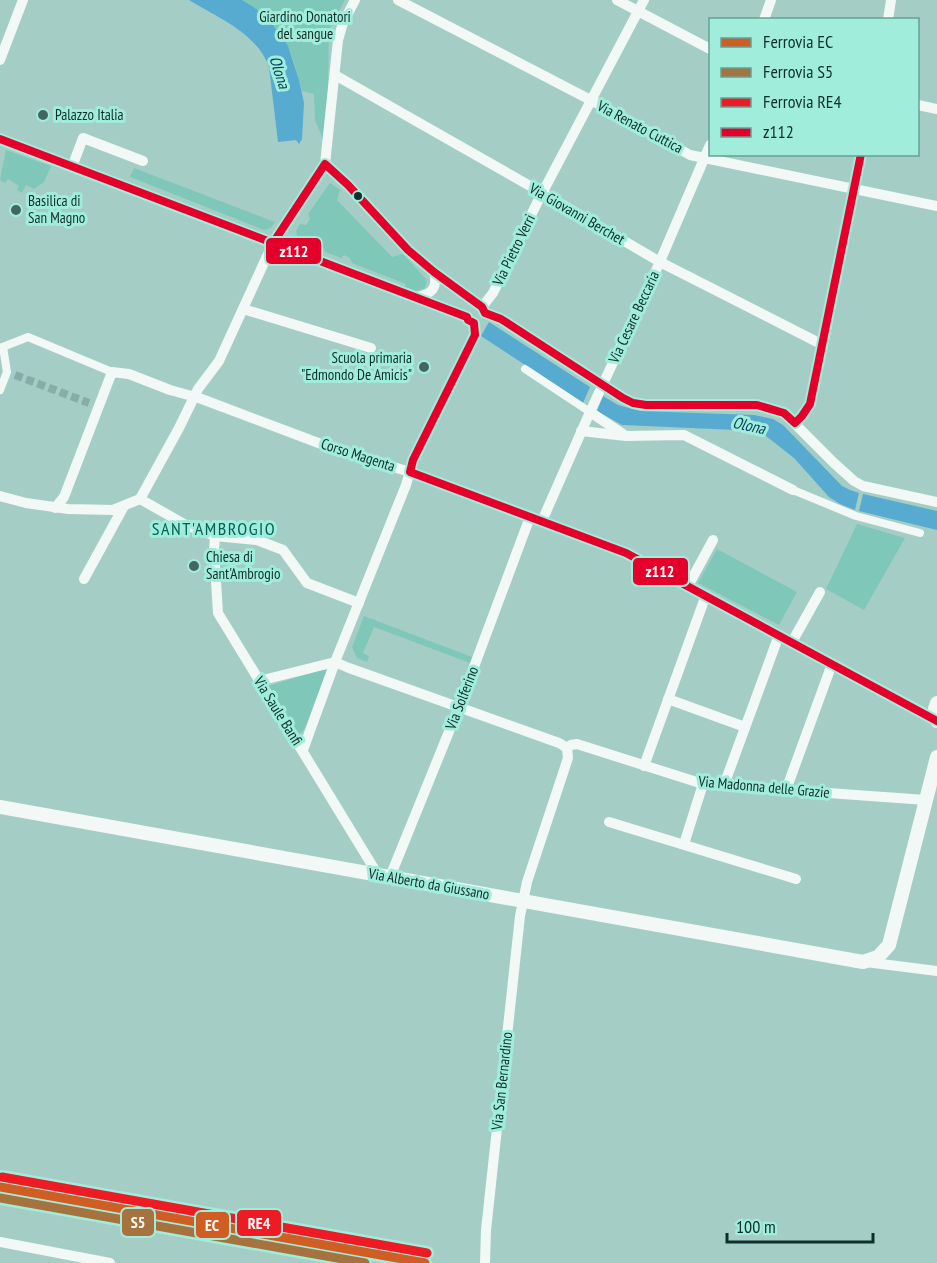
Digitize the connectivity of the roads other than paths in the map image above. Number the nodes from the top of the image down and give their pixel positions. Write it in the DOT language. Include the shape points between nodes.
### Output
graph roads {
  1 [pos="23,0"];
  2 [pos="355,0"];
  3 [pos="398,0"];
  4 [pos="617,0"];
  5 [pos="644,0"];
  6 [pos="771,0"];
  7 [pos="891,0"];
  8 [pos="639,11"];
  9 [pos="765,18"];
  10 [pos="888,18"];
  11 [pos="709,48"];
  12 [pos="0,60"];
  13 [pos="335,75"];
  14 [pos="592,101"];
  15 [pos="919,105"];
  16 [pos="937,109"];
  17 [pos="0,139"];
  18 [pos="709,149"];
  19 [pos="861,156"];
  20 [pos="705,158"];
  21 [pos="143,161"];
  22 [pos="324,164"];
  23 [pos="72,167"];
  24 [pos="855,189"];
  25 [pos="543,193"];
  26 [pos="937,206"];
  27 [pos="273,243"];
  28 [pos="660,262"];
  29 [pos="434,272"];
  30 [pos="416,297"];
  31 [pos="482,308"];
  32 [pos="243,309"];
  33 [pos="470,320"];
  34 [pos="824,345"];
  35 [pos="2,348"];
  36 [pos="371,348"];
  37 [pos="525,369"];
  38 [pos="112,372"];
  39 [pos="601,387"];
  40 [pos="0,390"];
  41 [pos="194,397"];
  42 [pos="590,410"];
  43 [pos="795,423"];
  44 [pos="581,431"];
  45 [pos="626,436"];
  46 [pos="410,472"];
  47 [pos="793,490"];
  48 [pos="0,496"];
  49 [pos="140,499"];
  50 [pos="937,502"];
  51 [pos="124,506"];
  52 [pos="55,508"];
  53 [pos="530,516"];
  54 [pos="542,521"];
  55 [pos="920,533"];
  56 [pos="215,536"];
  57 [pos="713,540"];
  58 [pos="84,579"];
  59 [pos="688,586"];
  60 [pos="820,592"];
  61 [pos="706,596"];
  62 [pos="359,603"];
  63 [pos="779,635"];
  64 [pos="792,642"];
  65 [pos="335,662"];
  66 [pos="832,664"];
  67 [pos="259,681"];
  68 [pos="668,699"];
  69 [pos="937,703"];
  70 [pos="459,707"];
  71 [pos="937,721"];
  72 [pos="745,727"];
  73 [pos="567,748"];
  74 [pos="303,750"];
  75 [pos="937,757"];
  76 [pos="644,766"];
  77 [pos="703,784"];
  78 [pos="724,785"];
  79 [pos="786,790"];
  80 [pos="926,800"];
  81 [pos="0,807"];
  82 [pos="609,822"];
  83 [pos="684,844"];
  84 [pos="384,877"];
  85 [pos="796,879"];
  86 [pos="522,900"];
  87 [pos="890,940"];
  88 [pos="858,961"];
  89 [pos="910,969"];
  90 [pos="937,971"];
  91 [pos="0,1242"];
  92 [pos="110,1263"];
  93 [pos="485,1263"];
  1 -- 12 [label="street"];
  2 -- 13 [label="street" via="338,40"];
  3 -- 14 [label="street, Via Renato Cuttica"];
  4 -- 8 [label="street"];
  5 -- 8 [label="street, Via Pietro Verri"];
  6 -- 9 [label="street"];
  7 -- 10 [label="street"];
  8 -- 11 [label="street"];
  8 -- 14 [label="street, Via Pietro Verri"];
  13 -- 22 [label="street"];
  13 -- 25 [label="street, Via Giovanni Berchet"];
  14 -- 20 [label="street, Via Renato Cuttica" via="690,154"];
  14 -- 25 [label="street, Via Pietro Verri"];
  15 -- 16 [label="street"];
  17 -- 23 [label="street"];
  18 -- 20 [label="street, Via Cesare Beccaria"];
  19 -- 24 [label="street"];
  20 -- 24 [label="street, Via Renato Cuttica"];
  20 -- 28 [label="street, Via Cesare Beccaria"];
  21 -- 23 [label="street" via="83,138"];
  22 -- 27 [label="street"];
  22 -- 29 [label="street"];
  23 -- 27 [label="street"];
  24 -- 26 [label="street, Via Renato Cuttica"];
  24 -- 34 [label="street"];
  25 -- 28 [label="street, Via Giovanni Berchet"];
  25 -- 31 [label="street, Via Pietro Verri" via="493,294"];
  27 -- 30 [label="street"];
  27 -- 32 [label="street"];
  28 -- 34 [label="street, Via Giovanni Berchet"];
  28 -- 39 [label="street, Via Cesare Beccaria"];
  29 -- 30 [label="street" via="433,289"];
  29 -- 31 [label="street"];
  30 -- 33 [label="street"];
  31 -- 33 [label="street" via="481,321"];
  31 -- 33 [label="street" via="468,307 466,314"];
  31 -- 39 [label="street"];
  32 -- 36 [label="street"];
  32 -- 41 [label="street" via="219,361"];
  33 -- 46 [label="street" via="475,336"];
  34 -- 43 [label="street" via="810,404"];
  35 -- 38 [label="street, Corso Magenta" via="28,337"];
  35 -- 40 [label="street" via="11,373"];
  37 -- 42 [label="street"];
  38 -- 41 [label="street, Corso Magenta" via="129,374"];
  38 -- 52 [label="street" via="94,405 64,497"];
  39 -- 42 [label="street, Via Cesare Beccaria"];
  39 -- 43 [label="street" via="646,405 757,405 784,413"];
  41 -- 46 [label="street, Corso Magenta" via="337,450"];
  41 -- 49 [label="street"];
  42 -- 44 [label="street, Via Cesare Beccaria"];
  42 -- 45 [label="street"];
  43 -- 50 [label="street" via="854,481"];
  44 -- 45 [label="street"];
  44 -- 54 [label="street, Via Cesare Beccaria"];
  45 -- 47 [label="street" via="684,435"];
  46 -- 53 [label="street, Corso Magenta"];
  46 -- 62 [label="street"];
  47 -- 55 [label="street" via="856,516"];
  48 -- 52 [label="street"];
  49 -- 51 [label="street"];
  49 -- 56 [label="street"];
  51 -- 52 [label="street" via="112,510"];
  51 -- 58 [label="street"];
  53 -- 54 [label="street, Corso Magenta"];
  53 -- 70 [label="street, Via Solferino"];
  54 -- 59 [label="street, Corso Magenta" via="626,553"];
  56 -- 62 [label="street" via="256,540 283,550 307,583"];
  56 -- 67 [label="street, Via Saule Banfi" via="218,613"];
  57 -- 59 [label="street"];
  59 -- 61 [label="street, Corso Magenta"];
  60 -- 64 [label="street"];
  61 -- 63 [label="street, Corso Magenta"];
  61 -- 68 [label="street"];
  62 -- 65 [label="street"];
  63 -- 64 [label="street, Corso Magenta"];
  63 -- 72 [label="street"];
  64 -- 66 [label="street, Corso Magenta"];
  65 -- 67 [label="street"];
  65 -- 70 [label="street, Via Madonna delle Grazie"];
  65 -- 74 [label="street"];
  66 -- 71 [label="street, Corso Magenta"];
  66 -- 79 [label="street"];
  67 -- 74 [label="street, Via Saule Banfi"];
  68 -- 72 [label="street"];
  68 -- 76 [label="street"];
  69 -- 71 [label="street, Corso Magenta"];
  70 -- 73 [label="street, Via Madonna delle Grazie"];
  70 -- 84 [label="street, Via Solferino"];
  72 -- 78 [label="street"];
  73 -- 76 [label="street, Via Madonna delle Grazie" via="577,744"];
  73 -- 86 [label="street, Via San Bernardino" via="568,758"];
  74 -- 84 [label="street, Via Saule Banfi"];
  75 -- 80 [label="street"];
  76 -- 77 [label="street, Via Madonna delle Grazie"];
  77 -- 78 [label="street, Via Madonna delle Grazie"];
  77 -- 83 [label="street"];
  78 -- 79 [label="street, Via Madonna delle Grazie"];
  79 -- 80 [label="street, Via Madonna delle Grazie"];
  80 -- 87 [label="street"];
  81 -- 84 [label="street, Via Alberto da Giussano"];
  82 -- 83 [label="street"];
  83 -- 85 [label="street"];
  84 -- 86 [label="street, Via Alberto da Giussano"];
  86 -- 88 [label="street, Via Alberto da Giussano"];
  86 -- 93 [label="street, Via San Bernardino"];
  87 -- 88 [label="street" via="878,957"];
  87 -- 89 [label="street" via="894,959"];
  88 -- 89 [label="street, Via Alberto da Giussano"];
  89 -- 90 [label="street, Via Alberto da Giussano"];
  91 -- 92 [label="street"];
}
